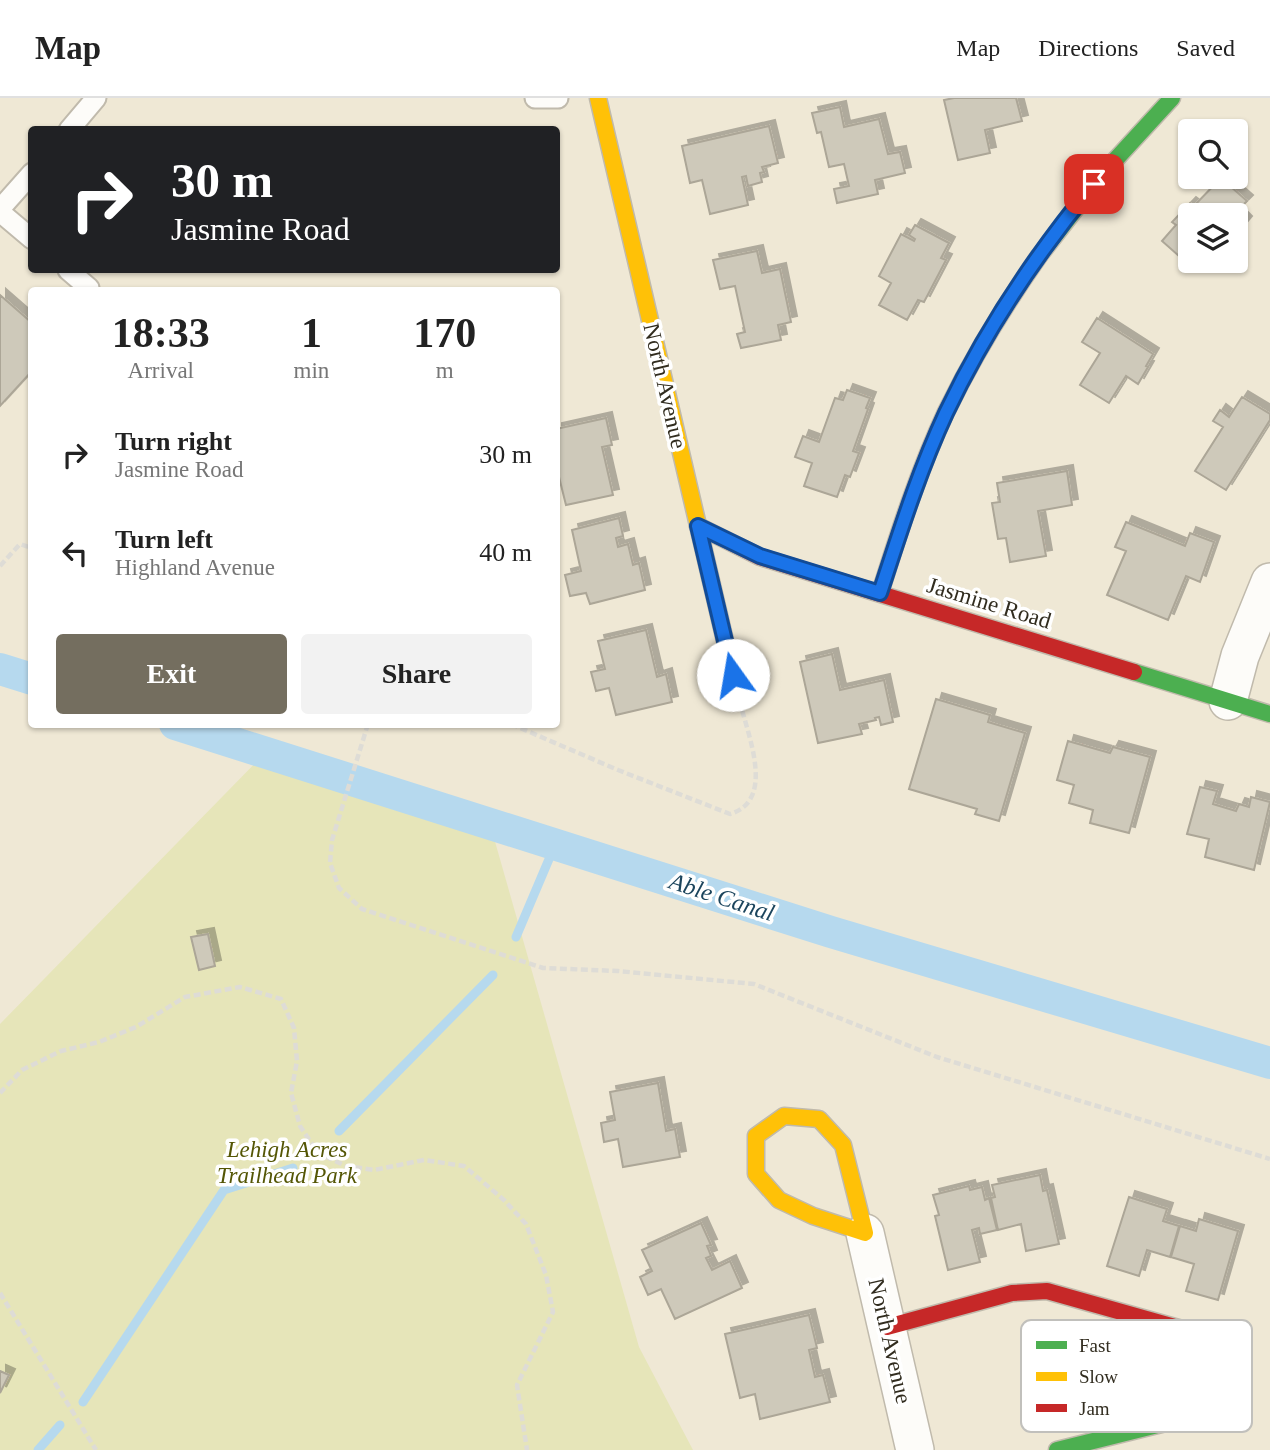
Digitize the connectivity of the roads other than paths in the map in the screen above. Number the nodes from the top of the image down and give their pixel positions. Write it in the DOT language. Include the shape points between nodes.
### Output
graph roads {
  1 [pos="96,98"];
  2 [pos="535,98"];
  3 [pos="558,98"];
  4 [pos="598,98"];
  5 [pos="1172,98"];
  6 [pos="72,126"];
  7 [pos="28,178"];
  8 [pos="0,210"];
  9 [pos="28,235"];
  10 [pos="72,273"];
  11 [pos="88,287"];
  12 [pos="698,526"];
  13 [pos="1270,582"];
  14 [pos="880,593"];
  15 [pos="733,675"];
  16 [pos="1228,701"];
  17 [pos="1270,714"];
  18 [pos="865,1233"];
  19 [pos="1147,1320"];
  20 [pos="887,1327"];
  21 [pos="1131,1432"];
  22 [pos="915,1450"];
  23 [pos="1057,1450"];
  1 -- 6 [label="lane"];
  2 -- 3 [label="lane"];
  4 -- 12 [label="street, North Avenue"];
  5 -- 14 [label="street" via="1078,204 981,345 946,413 908,506"];
  7 -- 8 [label="lane"];
  8 -- 9 [label="lane"];
  10 -- 11 [label="lane"];
  12 -- 14 [label="street, Jasmine Road" via="760,556"];
  12 -- 15 [label="street, North Avenue"];
  13 -- 16 [label="street" via="1240,656"];
  14 -- 16 [label="street, Jasmine Road"];
  16 -- 17 [label="street, Jasmine Road"];
  18 -- 18 [label="street, North Avenue" via="843,1145 819,1119 784,1116 756,1136 756,1174 779,1200"];
  18 -- 20 [label="street, North Avenue"];
  19 -- 20 [label="street" via="1047,1291 1012,1293"];
  20 -- 22 [label="street, North Avenue"];
  21 -- 23 [label="street"];
}
